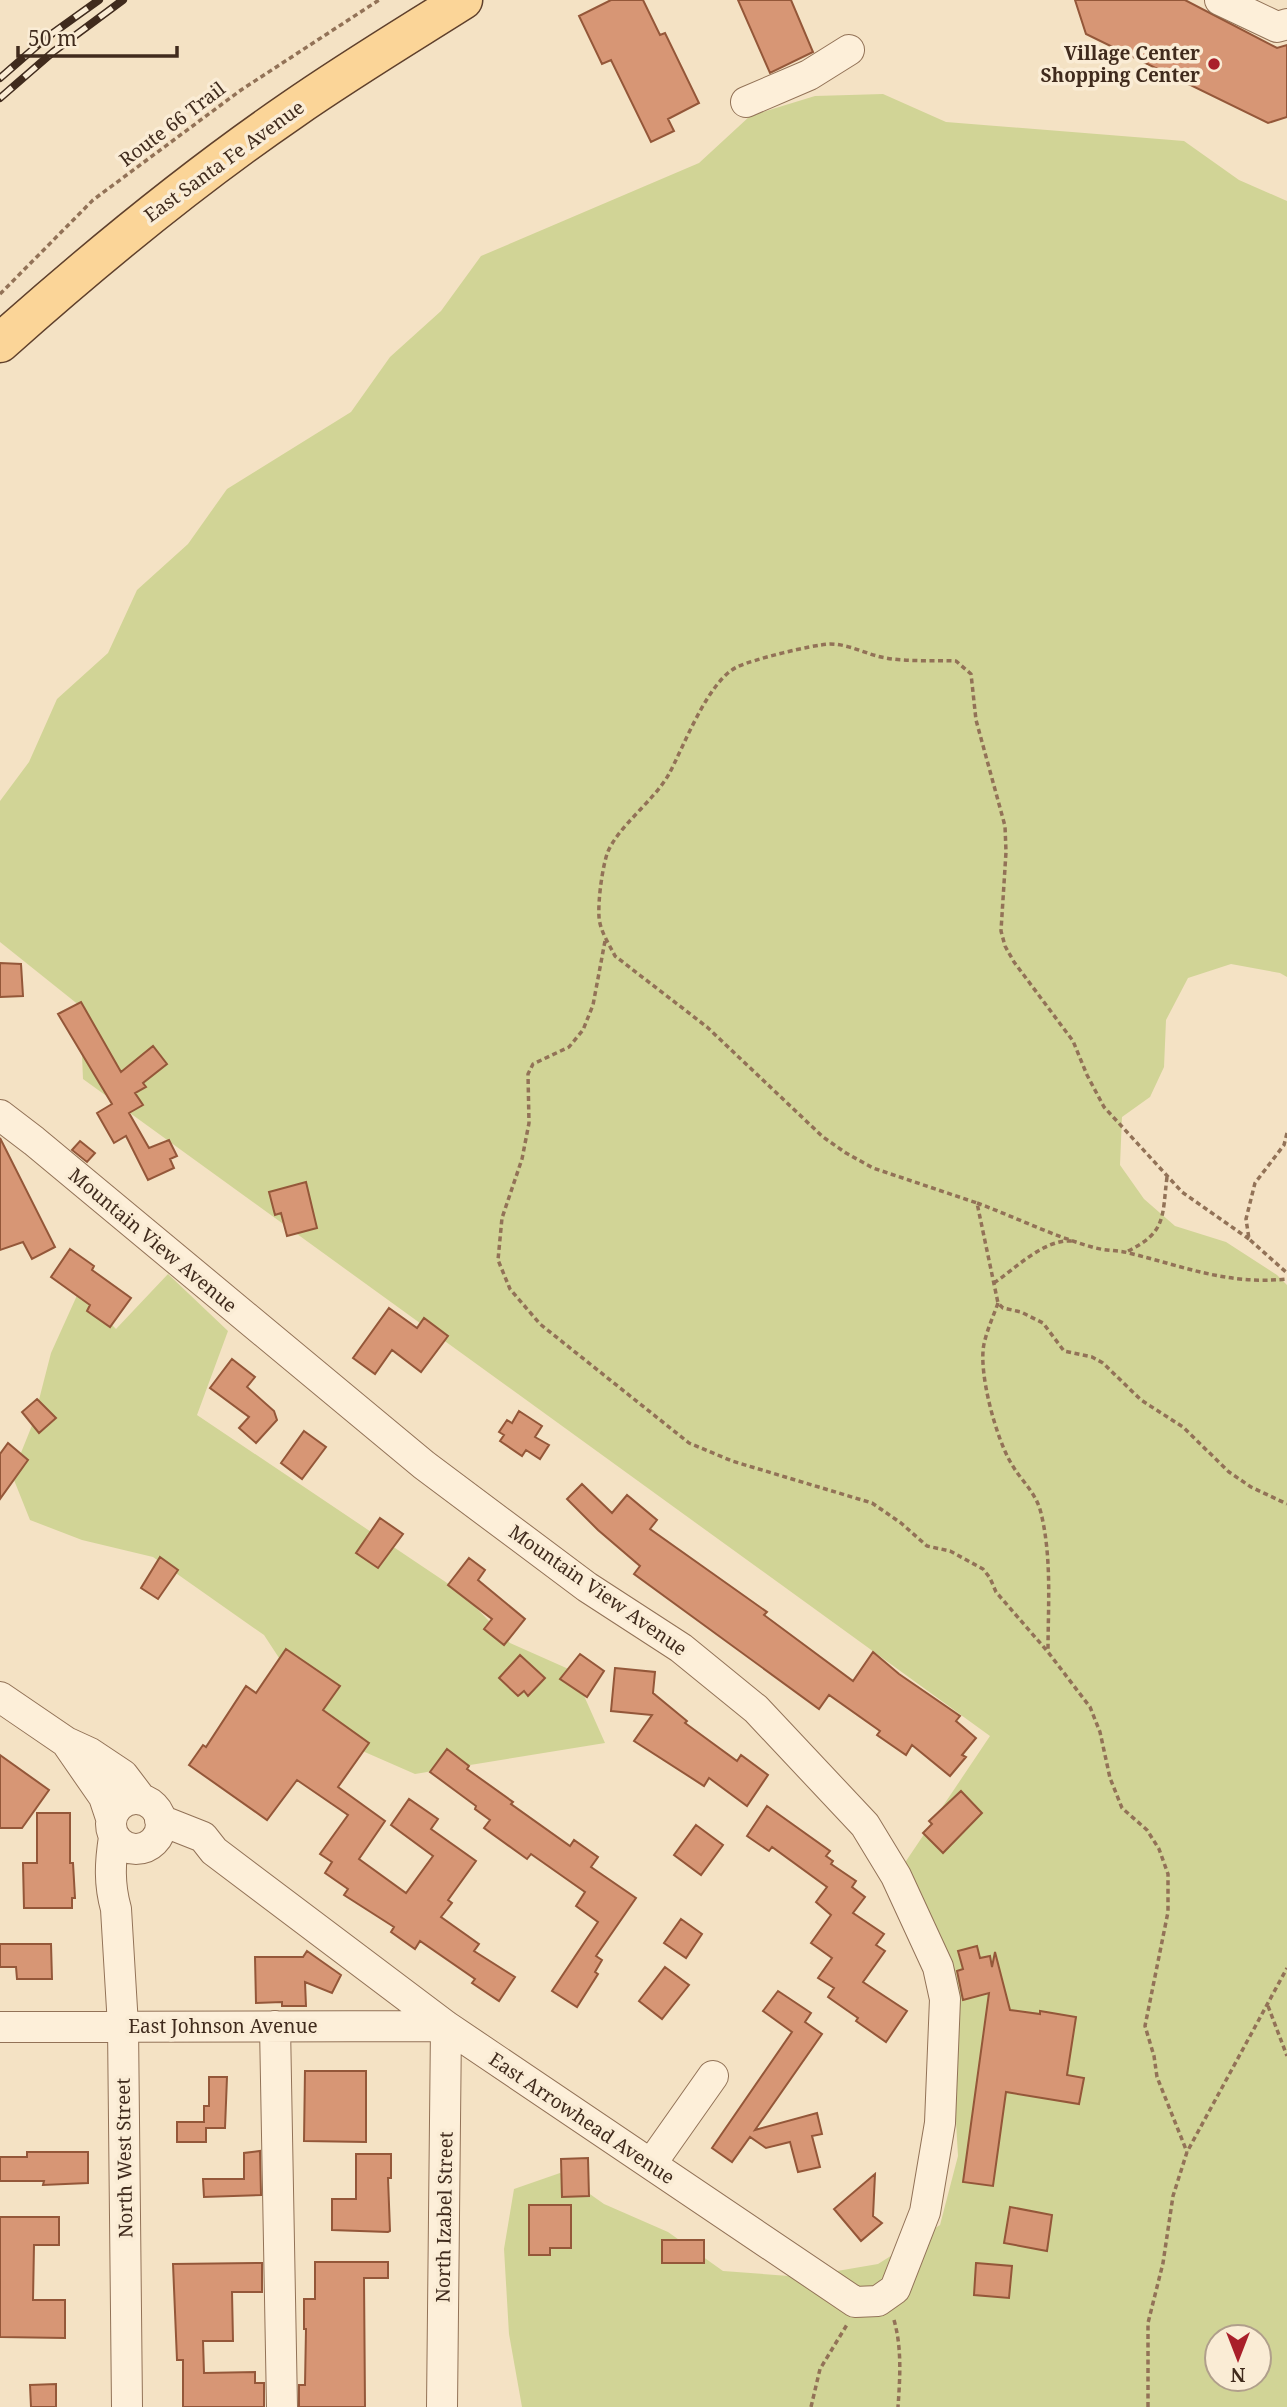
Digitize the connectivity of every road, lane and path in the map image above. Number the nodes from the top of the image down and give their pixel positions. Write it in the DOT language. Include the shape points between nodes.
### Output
graph roads {
  1 [pos="379,0"];
  2 [pos="463,0"];
  3 [pos="1220,0"];
  4 [pos="1287,24"];
  5 [pos="849,50"];
  6 [pos="746,102"];
  7 [pos="0,294"];
  8 [pos="0,343"];
  9 [pos="606,939"];
  10 [pos="0,1115"];
  11 [pos="1287,1133"];
  12 [pos="1168,1177"];
  13 [pos="977,1203"];
  14 [pos="1249,1239"];
  15 [pos="1077,1242"];
  16 [pos="1126,1252"];
  17 [pos="1287,1273"];
  18 [pos="1287,1279"];
  19 [pos="994,1283"];
  20 [pos="998,1303"];
  21 [pos="1287,1504"];
  22 [pos="1048,1652"];
  23 [pos="0,1697"];
  24 [pos="136,1828"];
  25 [pos="1287,1968"];
  26 [pos="1268,2007"];
  27 [pos="0,2026"];
  28 [pos="123,2026"];
  29 [pos="275,2026"];
  30 [pos="446,2026"];
  31 [pos="1287,2056"];
  32 [pos="713,2076"];
  33 [pos="1187,2152"];
  34 [pos="651,2164"];
  35 [pos="887,2294"];
  36 [pos="855,2302"];
  37 [pos="127,2407"];
  38 [pos="282,2407"];
  39 [pos="442,2407"];
  40 [pos="811,2407"];
  41 [pos="898,2407"];
  42 [pos="1148,2407"];
  1 -- 7 [label="path, Route 66 Trail" via="241,90 93,200"];
  2 -- 8 [label="main road, East Santa Fe Avenue" via="218,164 71,280"];
  3 -- 4 [label="street" via="1277,27"];
  5 -- 6 [label="street" via="810,75"];
  9 -- 12 [label="path" via="599,918 608,851 668,776 700,713 727,673 738,666 831,644 889,659 956,661 971,674 976,720 1006,826 1001,931 1005,946 1073,1041 1104,1107"];
  9 -- 13 [label="path" via="615,956 708,1027 838,1148 873,1168"];
  9 -- 22 [label="path" via="593,1005 583,1030 569,1047 533,1065 528,1074 529,1124 523,1159 502,1218 498,1260 510,1289 540,1324 689,1443 732,1461 872,1503 928,1546 950,1551 983,1569 996,1592"];
  10 -- 35 [label="street, Mountain View Avenue" via="425,1465 587,1587 681,1648 756,1709 865,1825 896,1876 938,1967 945,1999 940,2123 925,2212 895,2289"];
  11 -- 14 [label="path" via="1255,1183 1245,1219"];
  12 -- 14 [label="path"];
  12 -- 16 [label="path" via="1161,1224 1143,1244"];
  13 -- 15 [label="path"];
  13 -- 19 [label="path"];
  14 -- 17 [label="path"];
  15 -- 16 [label="path"];
  15 -- 19 [label="path" via="1050,1245"];
  16 -- 18 [label="path" via="1228,1279"];
  19 -- 20 [label="path"];
  20 -- 21 [label="path" via="1043,1323 1064,1350 1103,1363 1141,1400 1183,1427 1229,1472"];
  20 -- 22 [label="path" via="984,1345 982,1373 1003,1446 1036,1497 1041,1514 1048,1552"];
  22 -- 33 [label="path" via="1090,1707 1122,1808 1147,1830 1168,1874 1168,1912 1145,2026 1157,2077"];
  23 -- 24 [label="street" via="66,1742 104,1797"];
  24 -- 28 [label="street, North West Street" via="110,1867"];
  24 -- 30 [label="street, East Arrowhead Avenue" via="194,1852 214,1851"];
  25 -- 26 [label="path"];
  26 -- 31 [label="path"];
  26 -- 33 [label="path"];
  27 -- 28 [label="street, East Johnson Avenue"];
  28 -- 29 [label="street, East Johnson Avenue"];
  28 -- 37 [label="street, North West Street"];
  29 -- 30 [label="street, East Johnson Avenue"];
  29 -- 38 [label="street"];
  30 -- 34 [label="street, East Arrowhead Avenue"];
  30 -- 39 [label="street, North Izabel Street"];
  32 -- 34 [label="street"];
  33 -- 42 [label="path" via="1173,2196 1148,2323"];
  34 -- 36 [label="street, East Arrowhead Avenue"];
  35 -- 36 [label="street" via="878,2301"];
  35 -- 41 [label="path" via="898,2334"];
  36 -- 40 [label="path" via="854,2314 820,2369"];
}
